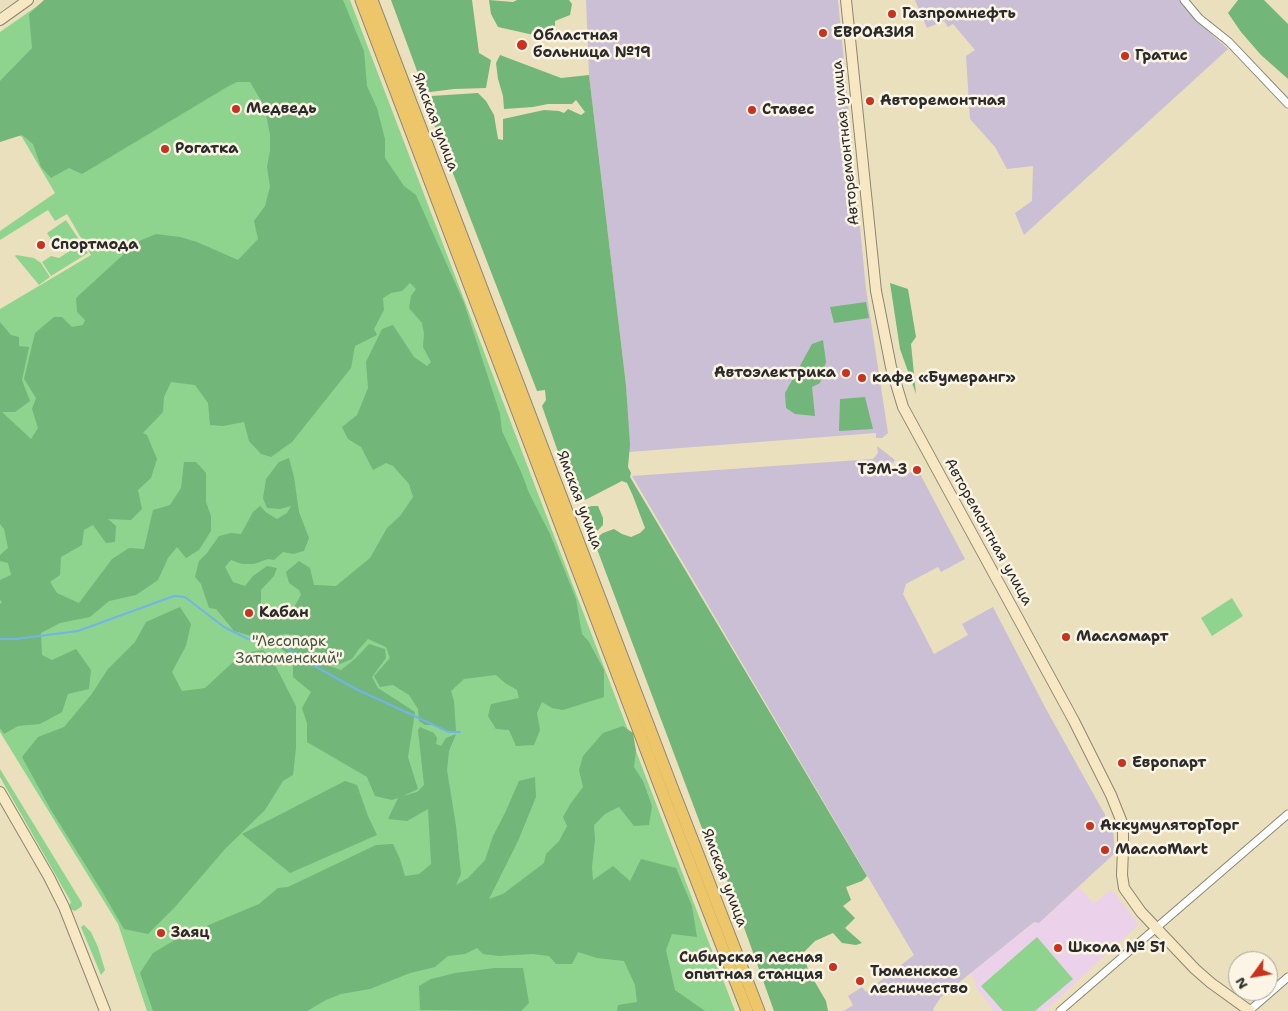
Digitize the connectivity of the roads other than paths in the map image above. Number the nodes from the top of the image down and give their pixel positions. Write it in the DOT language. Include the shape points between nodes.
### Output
graph roads {
  1 [pos="28,0"];
  2 [pos="361,0"];
  3 [pos="372,0"];
  4 [pos="846,0"];
  5 [pos="1184,0"];
  6 [pos="0,20"];
  7 [pos="1288,104"];
  8 [pos="477,291"];
  9 [pos="0,792"];
  10 [pos="1288,814"];
  11 [pos="1156,929"];
  12 [pos="1288,977"];
  13 [pos="105,1011"];
  14 [pos="747,1011"];
  15 [pos="759,1011"];
  16 [pos="1060,1011"];
  17 [pos="1249,1011"];
  1 -- 6 [label="street"];
  2 -- 8 [label="main road, Ямская улица"];
  3 -- 8 [label="main road, Ямская улица"];
  4 -- 11 [label="street, Авторемонтная улица" via="876,291 896,389 909,419 1099,769 1123,825 1124,888"];
  5 -- 7 [label="street"];
  8 -- 14 [label="main road, Ямская улица"];
  8 -- 15 [label="main road, Ямская улица"];
  9 -- 13 [label="street" via="64,907"];
  10 -- 11 [label="street"];
  11 -- 16 [label="street"];
  11 -- 17 [label="street, Авторемонтная улица" via="1211,984"];
  12 -- 17 [label="street"];
}
